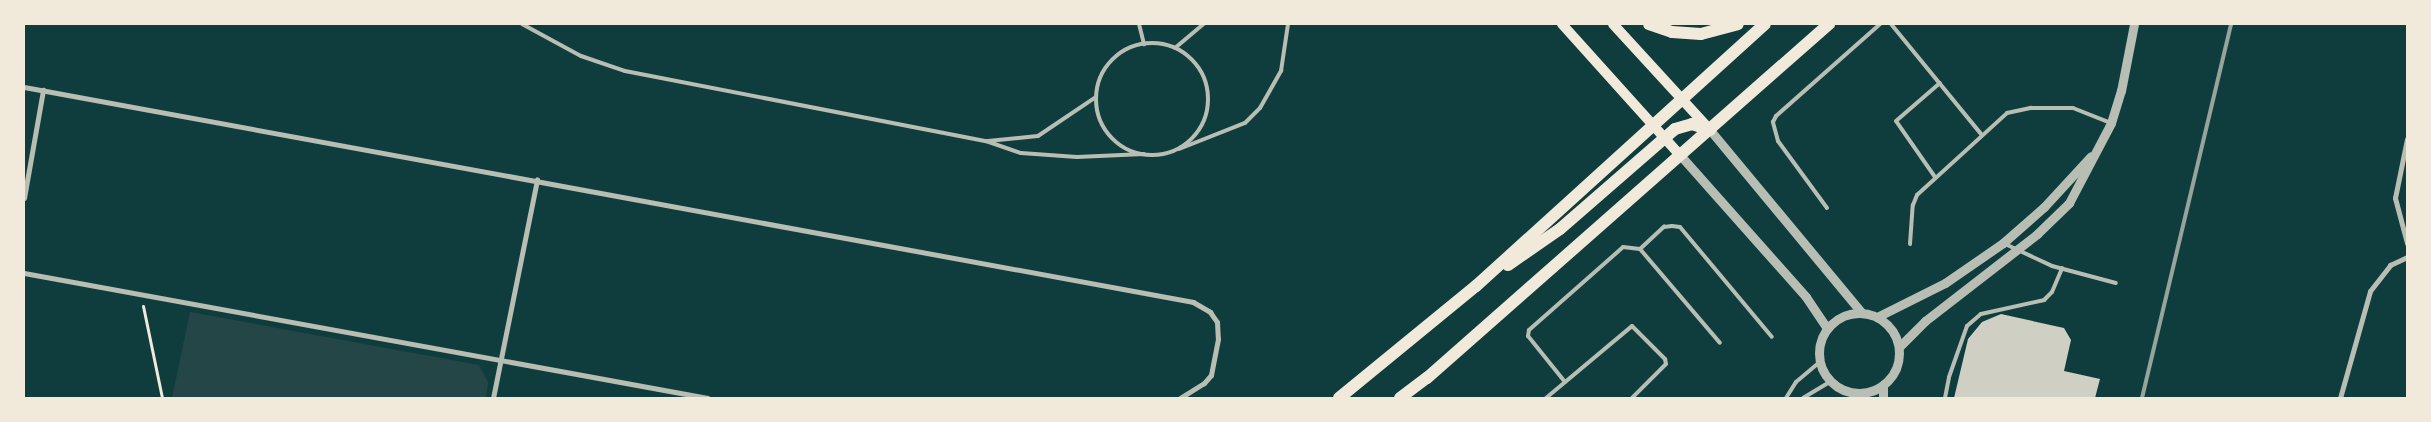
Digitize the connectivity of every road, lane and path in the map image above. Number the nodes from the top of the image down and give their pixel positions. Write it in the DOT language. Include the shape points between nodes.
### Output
graph roads {
  1 [pos="522,24"];
  2 [pos="1139,24"];
  3 [pos="1204,24"];
  4 [pos="1288,24"];
  5 [pos="1562,24"];
  6 [pos="1613,24"];
  7 [pos="1649,24"];
  8 [pos="1738,24"];
  9 [pos="1765,24"];
  10 [pos="1829,24"];
  11 [pos="1880,24"];
  12 [pos="1891,24"];
  13 [pos="2134,24"];
  14 [pos="1144,44"];
  15 [pos="1175,48"];
  16 [pos="1940,83"];
  17 [pos="24,87"];
  18 [pos="43,90"];
  19 [pos="1096,97"];
  20 [pos="1682,98"];
  21 [pos="2111,123"];
  22 [pos="1652,125"];
  23 [pos="1710,130"];
  24 [pos="1981,134"];
  25 [pos="1664,138"];
  26 [pos="2407,139"];
  27 [pos="986,141"];
  28 [pos="2098,148"];
  29 [pos="1175,150"];
  30 [pos="1144,154"];
  31 [pos="1680,155"];
  32 [pos="1935,177"];
  33 [pos="537,179"];
  34 [pos="24,198"];
  35 [pos="1827,208"];
  36 [pos="2003,242"];
  37 [pos="2407,243"];
  38 [pos="1910,244"];
  39 [pos="1640,249"];
  40 [pos="2017,249"];
  41 [pos="2407,257"];
  42 [pos="2062,268"];
  43 [pos="24,273"];
  44 [pos="2116,282"];
  45 [pos="1476,286"];
  46 [pos="140,294"];
  47 [pos="1862,313"];
  48 [pos="1877,317"];
  49 [pos="1827,328"];
  50 [pos="1772,337"];
  51 [pos="1720,343"];
  52 [pos="1899,348"];
  53 [pos="500,359"];
  54 [pos="1820,362"];
  55 [pos="1830,381"];
  56 [pos="1565,382"];
  57 [pos="1883,385"];
  58 [pos="1846,394"];
  59 [pos="686,396"];
  60 [pos="162,398"];
  61 [pos="493,398"];
  62 [pos="708,398"];
  63 [pos="1180,398"];
  64 [pos="1339,398"];
  65 [pos="1400,398"];
  66 [pos="1546,398"];
  67 [pos="1632,398"];
  68 [pos="1786,398"];
  69 [pos="1803,398"];
  70 [pos="1884,398"];
  71 [pos="1945,398"];
  72 [pos="2340,398"];
  1 -- 27 [label="lane" via="581,56 625,71"];
  2 -- 14 [label="lane"];
  3 -- 15 [label="lane"];
  4 -- 29 [label="lane" via="1281,71 1260,108 1245,123"];
  5 -- 22 [label="main road"];
  6 -- 20 [label="main road"];
  7 -- 8 [label="main road" via="1672,32 1701,34"];
  9 -- 20 [label="main road"];
  10 -- 23 [label="main road"];
  11 -- 35 [label="lane" via="1773,122 1778,141"];
  12 -- 16 [label="lane"];
  13 -- 21 [label="street"];
  14 -- 15 [label="lane"];
  14 -- 19 [label="lane" via="1118,54 1107,66"];
  15 -- 29 [label="lane" via="1191,58 1202,73 1208,90 1208,109 1196,133"];
  16 -- 24 [label="lane"];
  16 -- 32 [label="lane" via="1896,121"];
  17 -- 18 [label="street"];
  18 -- 33 [label="street"];
  18 -- 34 [label="street"];
  19 -- 27 [label="lane" via="1038,136"];
  19 -- 30 [label="lane" via="1098,113 1110,134 1129,150"];
  20 -- 22 [label="main road"];
  20 -- 23 [label="main road"];
  21 -- 24 [label="lane" via="2073,108 2030,108 2007,113"];
  21 -- 28 [label="street"];
  22 -- 25 [label="main road"];
  22 -- 45 [label="main road"];
  23 -- 25 [label="main road" via="1688,124"];
  23 -- 31 [label="main road"];
  23 -- 47 [label="street"];
  24 -- 32 [label="lane"];
  25 -- 31 [label="main road"];
  25 -- 45 [label="main road" via="1548,239"];
  26 -- 37 [label="street" via="2395,198"];
  27 -- 30 [label="lane" via="1000,148 1039,155"];
  28 -- 36 [label="street" via="2044,207"];
  28 -- 40 [label="street" via="2069,202"];
  29 -- 30 [label="lane"];
  31 -- 49 [label="street" via="1806,297"];
  31 -- 65 [label="main road" via="1427,378"];
  32 -- 38 [label="lane" via="1913,201"];
  33 -- 53 [label="street"];
  33 -- 63 [label="street" via="1194,302 1210,312 1217,322 1218,339 1211,375"];
  36 -- 40 [label="lane"];
  36 -- 48 [label="street" via="1945,283"];
  39 -- 50 [label="lane" via="1664,227 1680,227"];
  39 -- 51 [label="lane"];
  39 -- 56 [label="lane" via="1623,247 1529,332 1528,336"];
  40 -- 42 [label="lane"];
  40 -- 52 [label="street" via="1950,299"];
  41 -- 72 [label="street" via="2390,265 2370,291"];
  42 -- 44 [label="lane"];
  42 -- 71 [label="lane" via="2052,292 2044,300 1981,314 1967,326 1949,376"];
  43 -- 46 [label="street"];
  45 -- 64 [label="main road"];
  46 -- 53 [label="street"];
  46 -- 60 [label="path"];
  47 -- 48 [label="street"];
  47 -- 49 [label="street" via="1840,318"];
  48 -- 52 [label="street" via="1890,328"];
  49 -- 54 [label="street" via="1820,344"];
  52 -- 57 [label="street" via="1896,368"];
  53 -- 59 [label="street"];
  53 -- 61 [label="street"];
  54 -- 55 [label="street"];
  54 -- 68 [label="lane" via="1796,382"];
  55 -- 58 [label="street"];
  55 -- 69 [label="lane"];
  56 -- 66 [label="lane"];
  56 -- 67 [label="lane" via="1632,326 1665,359 1666,364"];
  57 -- 58 [label="street" via="1865,392"];
  57 -- 70 [label="street"];
  59 -- 62 [label="street"];
}
